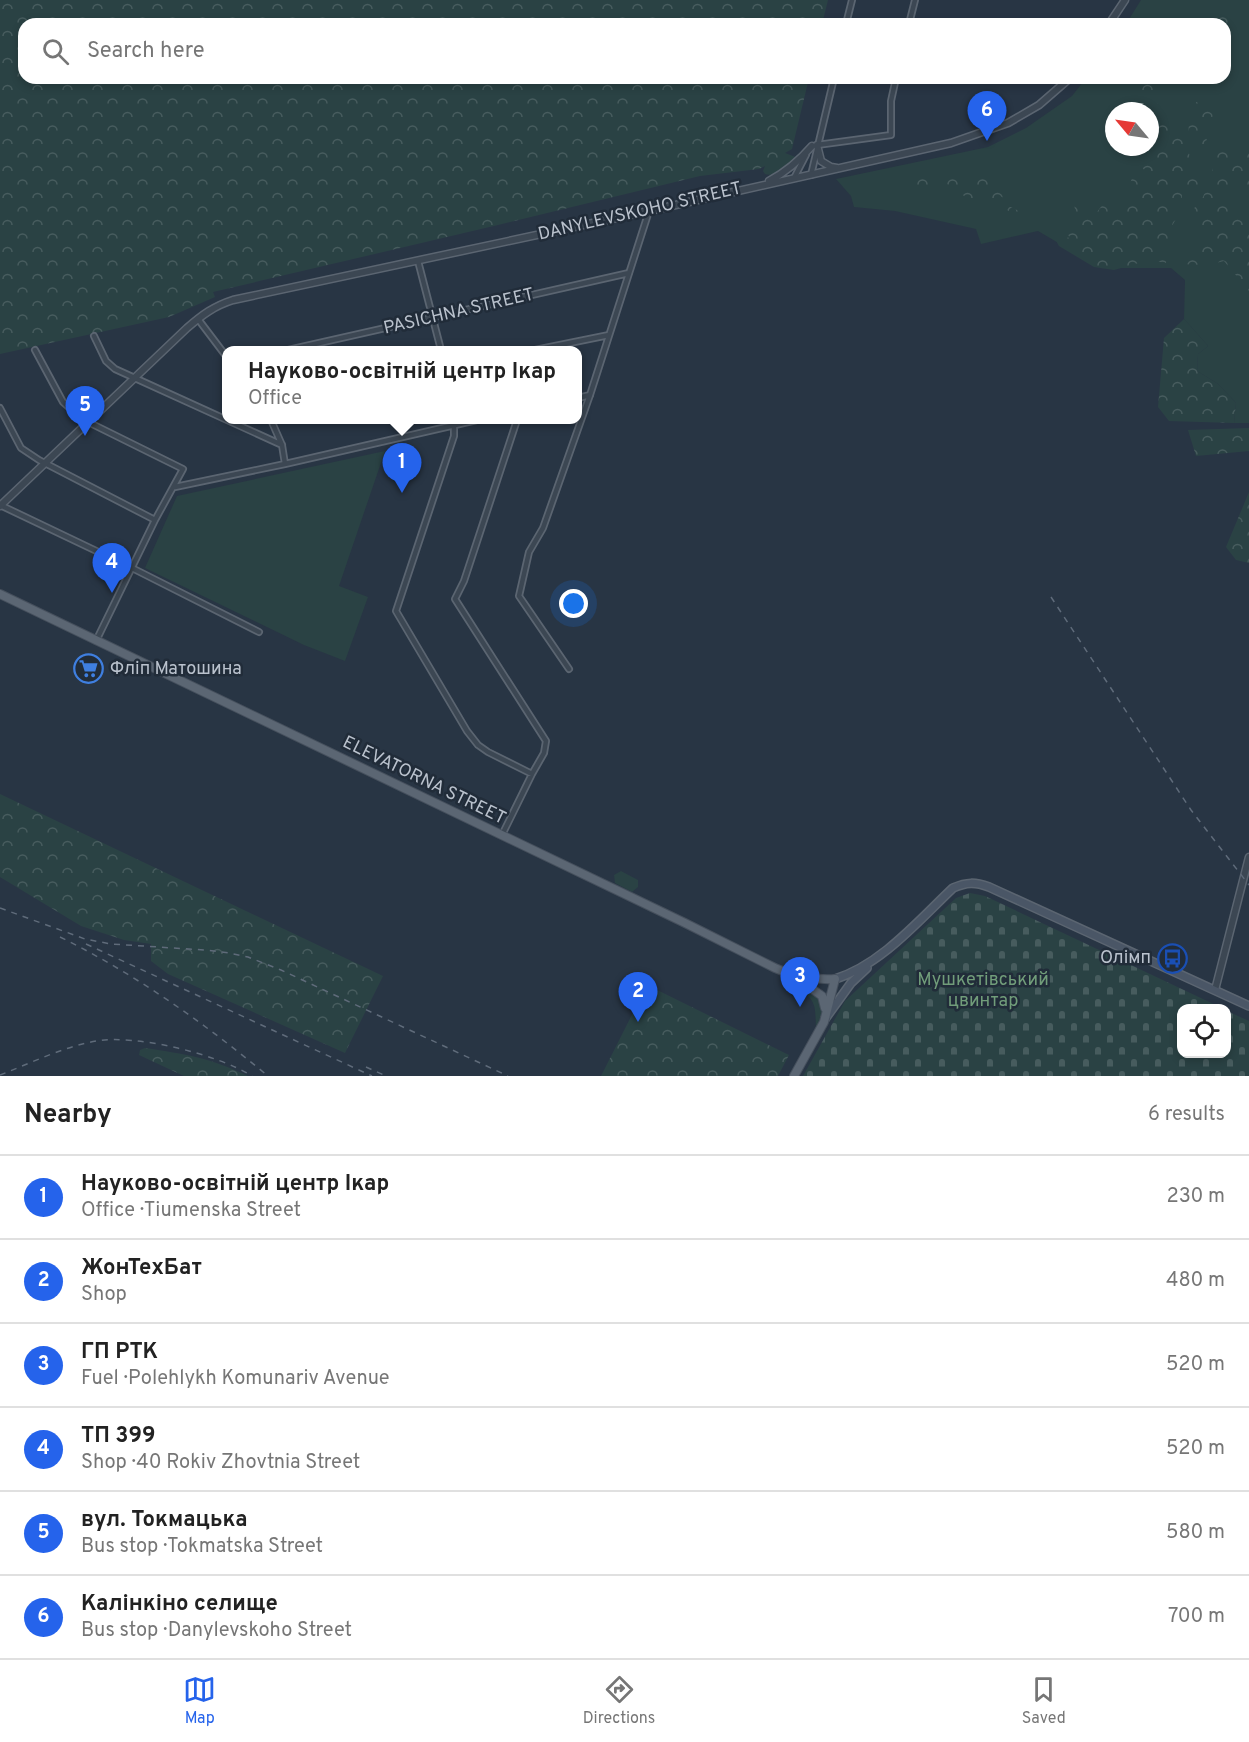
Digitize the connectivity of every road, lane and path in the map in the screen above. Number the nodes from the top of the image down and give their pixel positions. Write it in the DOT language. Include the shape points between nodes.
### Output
graph roads {
  1 [pos="852,0"];
  2 [pos="915,0"];
  3 [pos="1125,0"];
  4 [pos="848,18"];
  5 [pos="910,18"];
  6 [pos="1113,18"];
  7 [pos="832,84"];
  8 [pos="895,84"];
  9 [pos="1063,84"];
  10 [pos="814,145"];
  11 [pos="841,169"];
  12 [pos="811,175"];
  13 [pos="794,178"];
  14 [pos="761,185"];
  15 [pos="649,211"];
  16 [pos="418,261"];
  17 [pos="629,273"];
  18 [pos="198,318"];
  19 [pos="433,318"];
  20 [pos="609,335"];
  21 [pos="94,336"];
  22 [pos="310,346"];
  23 [pos="440,346"];
  24 [pos="558,346"];
  25 [pos="35,350"];
  26 [pos="222,351"];
  27 [pos="134,379"];
  28 [pos="590,395"];
  29 [pos="582,397"];
  30 [pos="0,408"];
  31 [pos="222,418"];
  32 [pos="582,418"];
  33 [pos="88,422"];
  34 [pos="235,424"];
  35 [pos="273,424"];
  36 [pos="446,424"];
  37 [pos="454,424"];
  38 [pos="516,424"];
  39 [pos="580,424"];
  40 [pos="282,445"];
  41 [pos="44,463"];
  42 [pos="285,464"];
  43 [pos="174,487"];
  44 [pos="0,506"];
  45 [pos="155,520"];
  46 [pos="132,568"];
  47 [pos="1,595"];
  48 [pos="259,632"];
  49 [pos="96,640"];
  50 [pos="569,669"];
  51 [pos="532,774"];
  52 [pos="502,835"];
  53 [pos="1249,857"];
  54 [pos="875,960"];
  55 [pos="789,975"];
  56 [pos="835,979"];
  57 [pos="1215,990"];
  58 [pos="1249,1006"];
  59 [pos="824,1022"];
  60 [pos="794,1076"];
  1 -- 4 [label="street"];
  2 -- 5 [label="street"];
  3 -- 6 [label="street"];
  7 -- 10 [label="street"];
  8 -- 10 [label="street" via="891,135"];
  9 -- 11 [label="street, DANYLEVSKOHO STREET" via="1039,105 983,133"];
  10 -- 11 [label="street" via="821,161"];
  10 -- 12 [label="street"];
  10 -- 13 [label="street"];
  10 -- 14 [label="street" via="783,174"];
  11 -- 12 [label="street, DANYLEVSKOHO STREET"];
  12 -- 13 [label="street, DANYLEVSKOHO STREET"];
  13 -- 14 [label="street, DANYLEVSKOHO STREET"];
  14 -- 15 [label="street, DANYLEVSKOHO STREET"];
  15 -- 16 [label="street, DANYLEVSKOHO STREET"];
  15 -- 17 [label="street"];
  16 -- 18 [label="street, DANYLEVSKOHO STREET" via="233,300"];
  16 -- 19 [label="street"];
  17 -- 19 [label="street, PASICHNA STREET"];
  17 -- 20 [label="street"];
  18 -- 26 [label="street"];
  18 -- 27 [label="street, DANYLEVSKOHO STREET"];
  19 -- 22 [label="street, PASICHNA STREET"];
  19 -- 23 [label="street"];
  20 -- 24 [label="street"];
  20 -- 28 [label="street"];
  21 -- 27 [label="street" via="106,360"];
  25 -- 33 [label="street" via="63,402"];
  27 -- 31 [label="street"];
  27 -- 33 [label="street, DANYLEVSKOHO STREET"];
  28 -- 29 [label="street"];
  28 -- 32 [label="street"];
  30 -- 41 [label="street" via="21,448"];
  33 -- 41 [label="street, DANYLEVSKOHO STREET"];
  33 -- 43 [label="street" via="183,469"];
  34 -- 40 [label="street"];
  35 -- 40 [label="street"];
  36 -- 42 [label="street"];
  37 -- 51 [label="street" via="454,436 396,611 478,745"];
  38 -- 51 [label="street" via="455,599 546,741"];
  39 -- 50 [label="street" via="543,528 529,552 519,596"];
  40 -- 42 [label="street"];
  41 -- 44 [label="street, DANYLEVSKOHO STREET"];
  41 -- 45 [label="street"];
  42 -- 43 [label="street"];
  43 -- 45 [label="street"];
  44 -- 46 [label="street"];
  45 -- 46 [label="street"];
  46 -- 48 [label="street"];
  46 -- 49 [label="street"];
  47 -- 49 [label="main road, ELEVATORNA STREET"];
  49 -- 52 [label="main road, ELEVATORNA STREET"];
  51 -- 52 [label="street"];
  52 -- 55 [label="main road, ELEVATORNA STREET"];
  53 -- 57 [label="street"];
  54 -- 56 [label="main road"];
  54 -- 57 [label="main road" via="954,888 977,883"];
  54 -- 59 [label="main road" via="851,983"];
  55 -- 56 [label="main road, ELEVATORNA STREET"];
  55 -- 59 [label="main road" via="822,996"];
  56 -- 59 [label="main road"];
  57 -- 58 [label="main road"];
  59 -- 60 [label="main road"];
}
